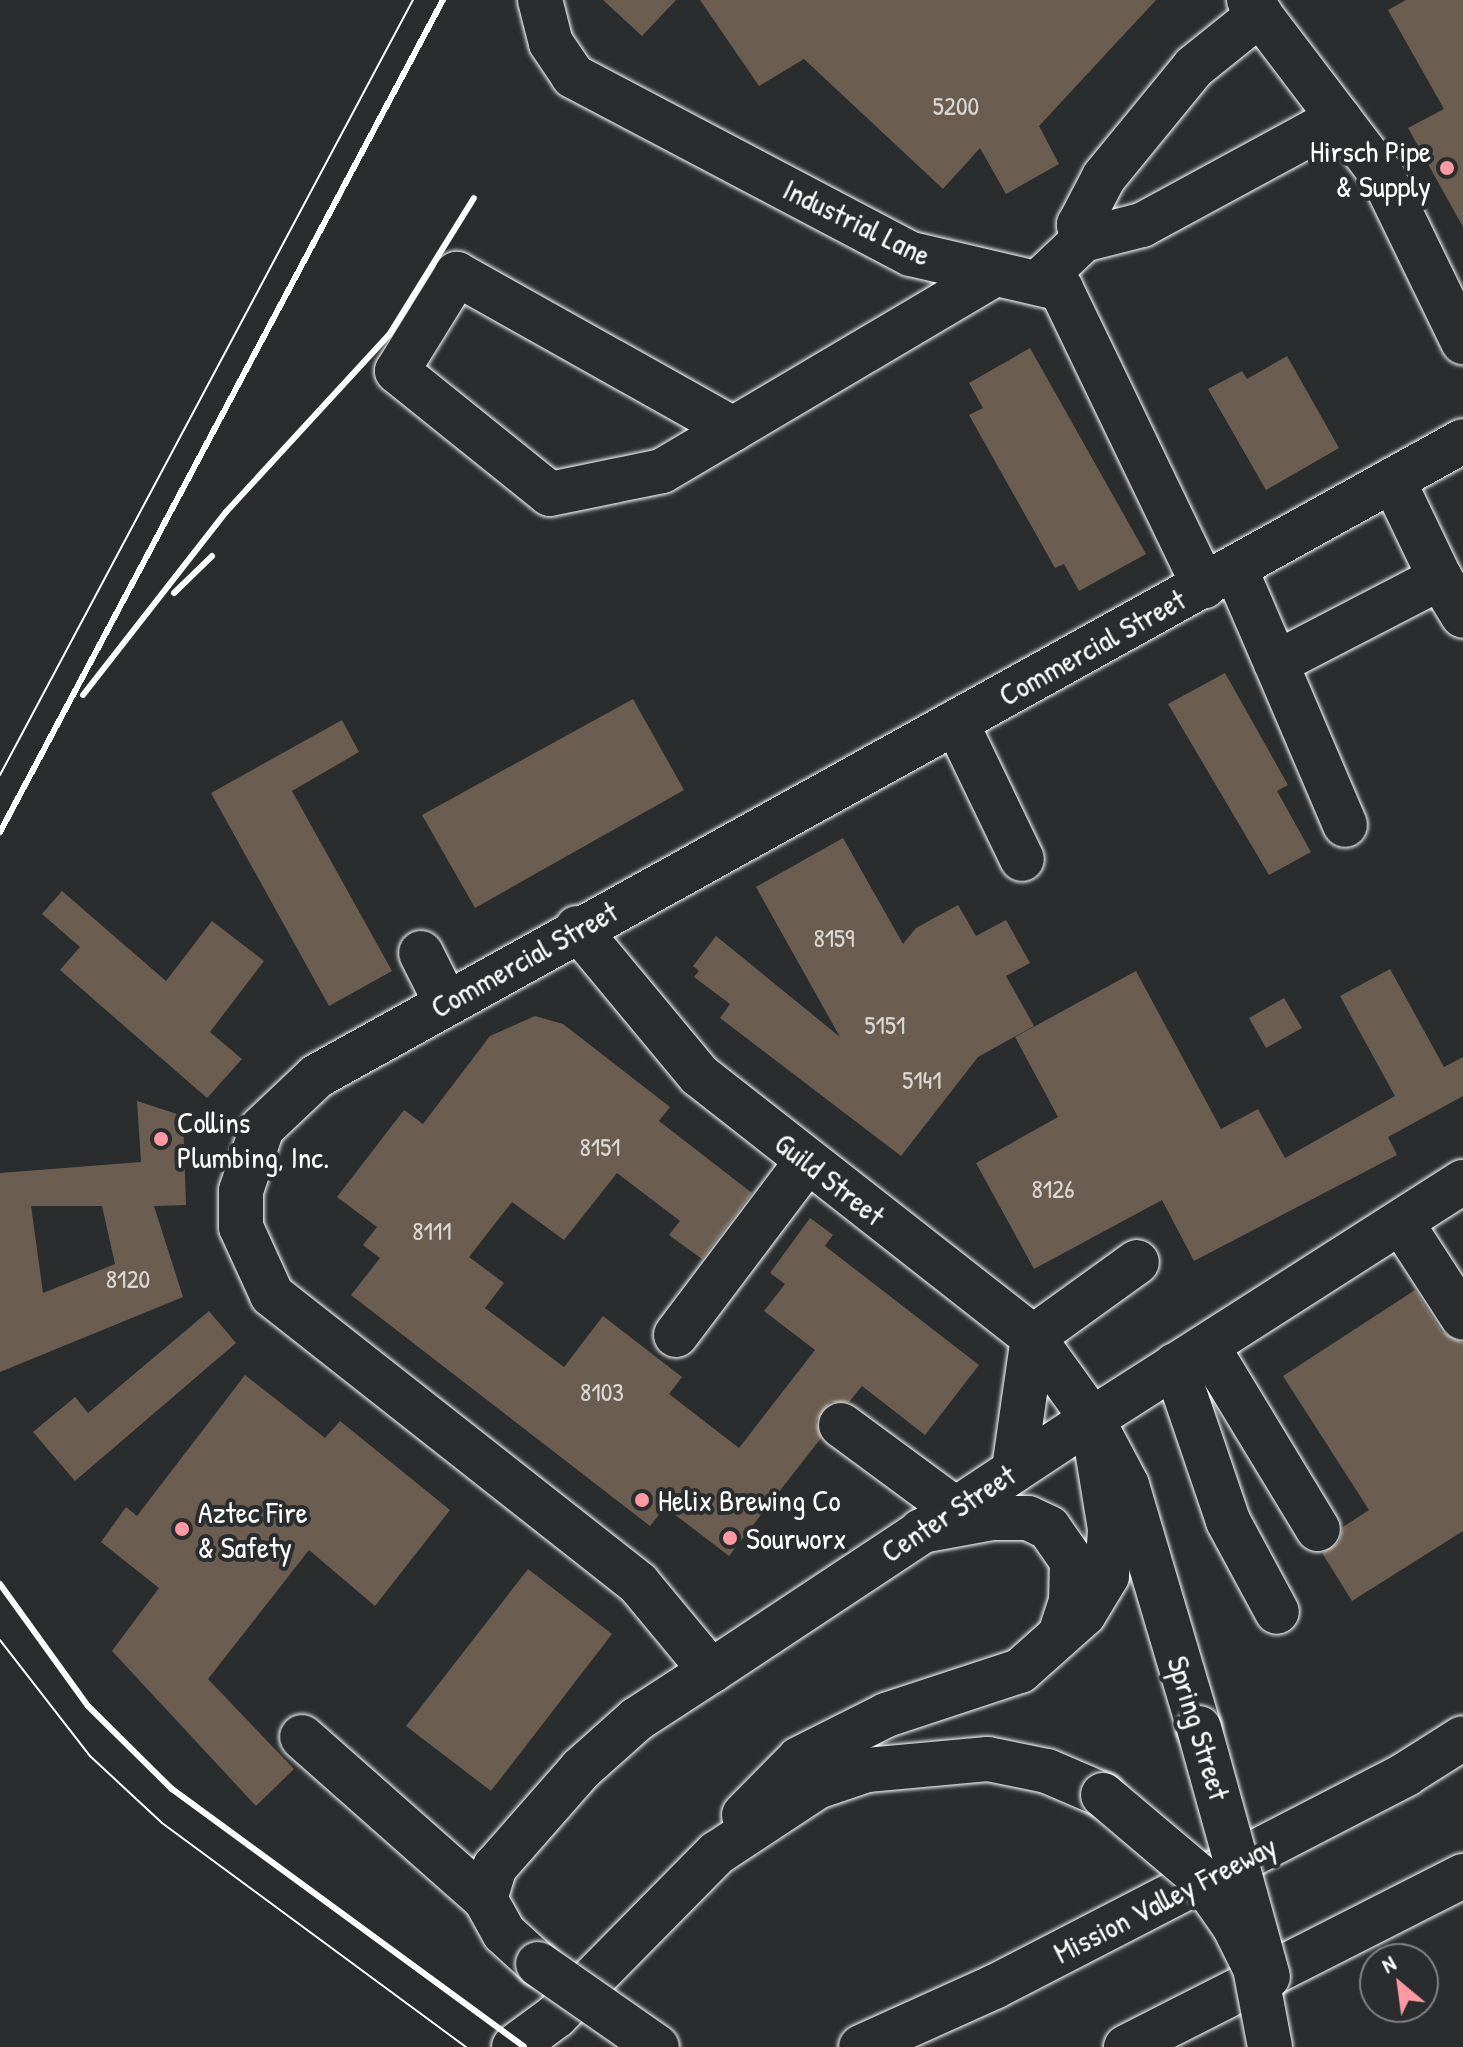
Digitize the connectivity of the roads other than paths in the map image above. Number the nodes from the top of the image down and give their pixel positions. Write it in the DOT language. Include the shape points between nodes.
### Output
graph roads {
  1 [pos="540,0"];
  2 [pos="1255,7"];
  3 [pos="1339,118"];
  4 [pos="1083,240"];
  5 [pos="992,276"];
  6 [pos="1040,281"];
  7 [pos="1463,342"];
  8 [pos="733,429"];
  9 [pos="1463,441"];
  10 [pos="1393,480"];
  11 [pos="1220,577"];
  12 [pos="1440,578"];
  13 [pos="1463,616"];
  14 [pos="1276,663"];
  15 [pos="956,722"];
  16 [pos="1345,825"];
  17 [pos="1022,859"];
  18 [pos="577,928"];
  19 [pos="421,953"];
  20 [pos="446,1003"];
  21 [pos="807,1161"];
  22 [pos="1463,1182"];
  23 [pos="1401,1222"];
  24 [pos="1137,1262"];
  25 [pos="1463,1318"];
  26 [pos="676,1335"];
  27 [pos="1033,1337"];
  28 [pos="1191,1356"];
  29 [pos="1092,1419"];
  30 [pos="841,1425"];
  31 [pos="1014,1469"];
  32 [pos="938,1520"];
  33 [pos="1318,1529"];
  34 [pos="1277,1612"];
  35 [pos="1058,1643"];
  36 [pos="711,1671"];
  37 [pos="302,1737"];
  38 [pos="1463,1738"];
  39 [pos="717,1853"];
  40 [pos="1463,1876"];
  41 [pos="485,1899"];
  42 [pos="514,2047"];
  43 [pos="657,2047"];
  44 [pos="861,2047"];
  45 [pos="1126,2047"];
  46 [pos="1272,2047"];
  1 -- 5 [label="main road, Industrial Lane" via="551,43 573,76 911,254"];
  2 -- 3 [label="main road"];
  2 -- 4 [label="main road" via="1194,67 1104,177 1079,225"];
  3 -- 4 [label="main road" via="1142,225"];
  3 -- 7 [label="main road" via="1382,175"];
  4 -- 6 [label="main road"];
  5 -- 6 [label="main road, Industrial Lane"];
  5 -- 8 [label="main road"];
  6 -- 11 [label="main road" via="1061,289"];
  8 -- 8 [label="main road" via="457,274 397,371 550,494 662,471"];
  9 -- 10 [label="main road, Commercial Street"];
  10 -- 11 [label="main road, Commercial Street"];
  10 -- 12 [label="main road"];
  11 -- 14 [label="main road"];
  11 -- 15 [label="main road, Commercial Street"];
  12 -- 13 [label="main road"];
  12 -- 14 [label="main road"];
  14 -- 16 [label="main road"];
  15 -- 17 [label="main road"];
  15 -- 18 [label="main road, Commercial Street"];
  18 -- 20 [label="main road, Commercial Street"];
  18 -- 21 [label="main road, Guild Street" via="699,1075"];
  19 -- 20 [label="main road"];
  20 -- 36 [label="main road, Commercial Street" via="317,1076 262,1128 241,1191 241,1227 253,1263 272,1295 305,1326 638,1583"];
  21 -- 26 [label="main road"];
  21 -- 27 [label="main road, Guild Street"];
  22 -- 23 [label="main road, Center Street"];
  23 -- 25 [label="main road"];
  23 -- 28 [label="main road, Center Street"];
  24 -- 27 [label="main road"];
  27 -- 29 [label="main road, Guild Street"];
  27 -- 31 [label="main road"];
  28 -- 29 [label="main road, Center Street"];
  28 -- 33 [label="main road"];
  28 -- 34 [label="main road" via="1228,1521"];
  29 -- 31 [label="main road, Center Street"];
  29 -- 35 [label="main road" via="1110,1529 1107,1576"];
  29 -- 46 [label="main road, Spring Street, bridge" via="1127,1485 1249,1895 1273,1997"];
  30 -- 32 [label="main road"];
  31 -- 32 [label="main road, Center Street"];
  32 -- 35 [label="main road" via="1028,1518 1049,1528 1072,1561 1071,1601"];
  32 -- 36 [label="main road, Center Street"];
  35 -- 39 [label="main road" via="1020,1671 886,1715 799,1759 752,1805"];
  36 -- 41 [label="main road, Center Street" via="637,1719 581,1769 495,1867"];
  37 -- 41 [label="main road"];
  38 -- 44 [label="main road, Mission Valley Freeway" via="1406,1774 1048,1959"];
  39 -- 42 [label="main road" via="556,2016"];
  39 -- 46 [label="main road, bridge" via="817,1787 880,1768 988,1759 1047,1771 1103,1795 1199,1876 1255,1968"];
  40 -- 45 [label="main road"];
  41 -- 43 [label="main road, bridge" via="504,1933 538,1964"];
}
